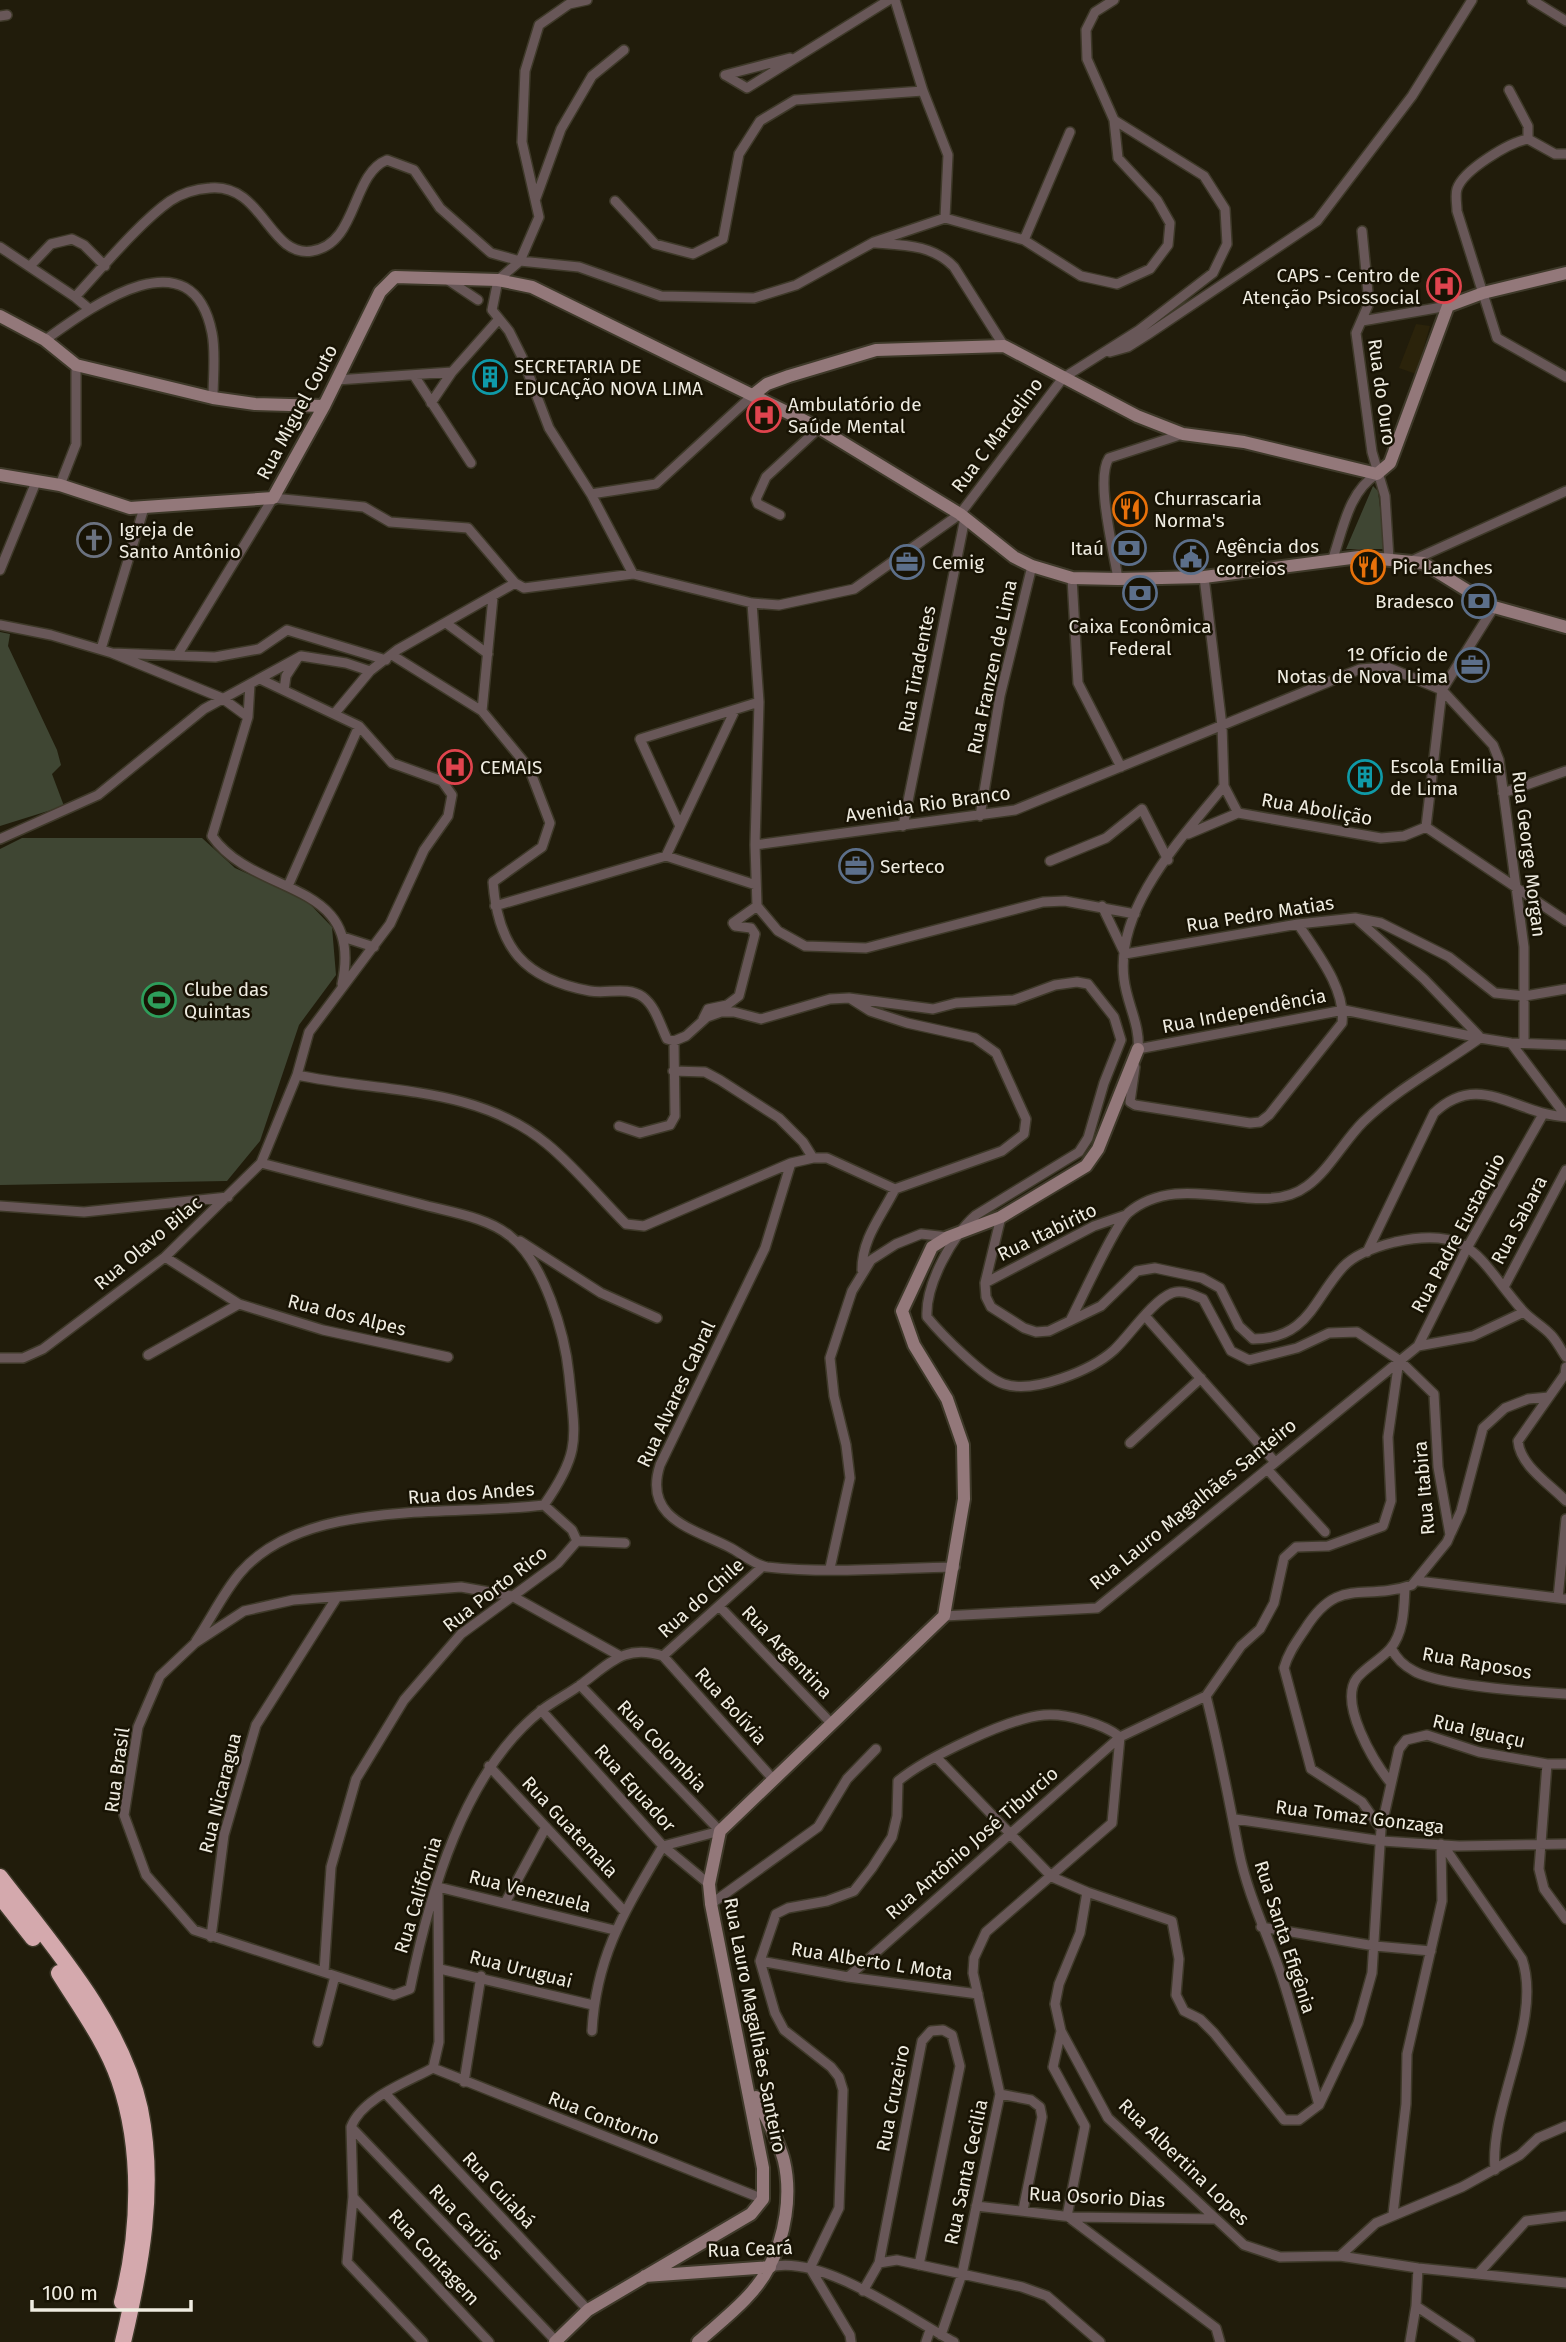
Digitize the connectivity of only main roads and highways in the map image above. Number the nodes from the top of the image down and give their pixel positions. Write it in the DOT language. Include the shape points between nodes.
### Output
graph roads {
  1 [pos="0,1877"];
  2 [pos="0,1896"];
  3 [pos="112,2342"];
  4 [pos="123,2342"];
  1 -- 4 [label="highway" via="100,2016 117,2046 139,2108 147,2189 145,2228 141,2270"];
  2 -- 3 [label="highway" via="55,1967 107,2051 120,2081 132,2131 136,2222"];
}
